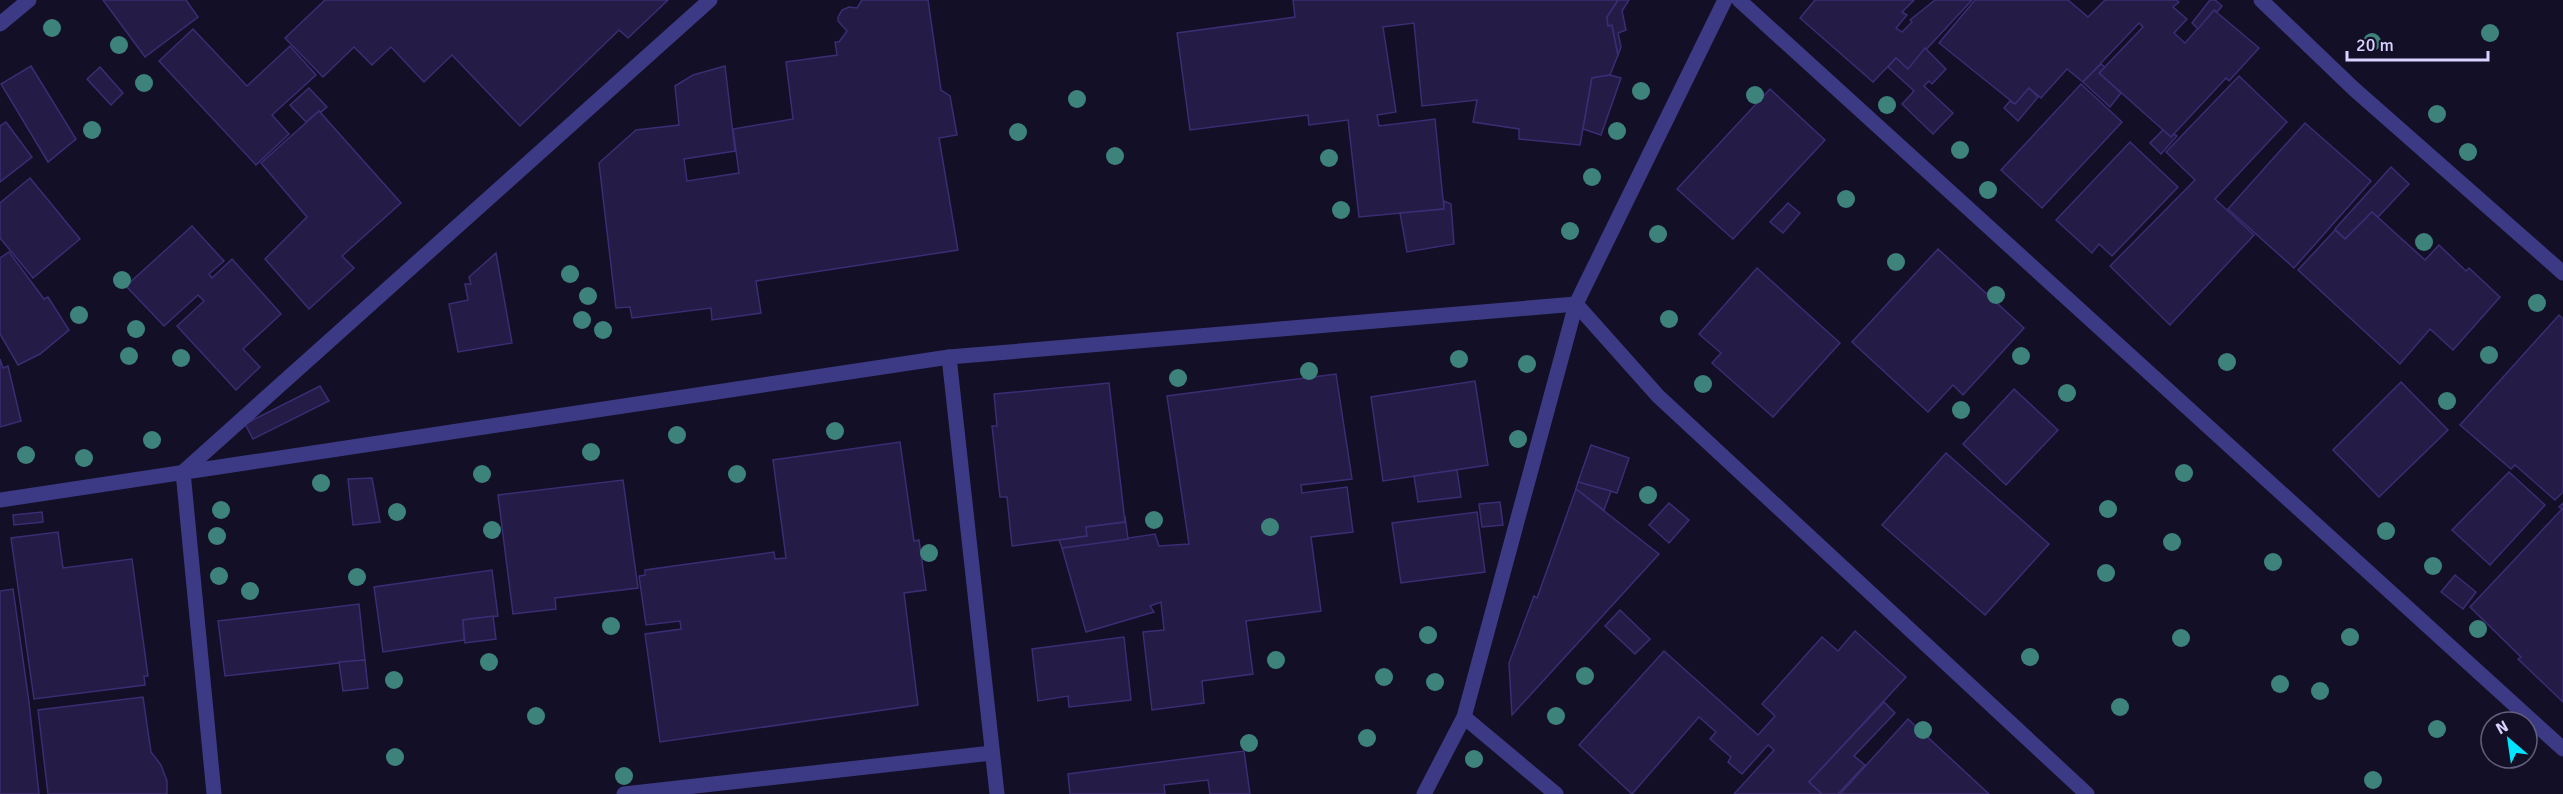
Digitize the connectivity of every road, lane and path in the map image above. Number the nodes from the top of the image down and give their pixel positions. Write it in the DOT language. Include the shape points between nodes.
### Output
graph roads {
  1 [pos="29,0"];
  2 [pos="710,0"];
  3 [pos="1725,0"];
  4 [pos="1738,0"];
  5 [pos="2261,0"];
  6 [pos="0,24"];
  7 [pos="2563,273"];
  8 [pos="1576,304"];
  9 [pos="949,357"];
  10 [pos="183,472"];
  11 [pos="0,500"];
  12 [pos="1464,717"];
  13 [pos="2563,749"];
  14 [pos="992,753"];
  15 [pos="214,794"];
  16 [pos="624,794"];
  17 [pos="997,794"];
  18 [pos="1424,794"];
  19 [pos="1556,794"];
  20 [pos="2087,794"];
  1 -- 6 [label="street"];
  2 -- 10 [label="street"];
  3 -- 8 [label="street"];
  4 -- 13 [label="street"];
  5 -- 7 [label="street" via="2354,89"];
  8 -- 9 [label="street"];
  8 -- 12 [label="street"];
  8 -- 20 [label="street" via="1658,396"];
  9 -- 10 [label="street"];
  9 -- 14 [label="street"];
  10 -- 11 [label="street"];
  10 -- 15 [label="street"];
  12 -- 18 [label="street"];
  12 -- 19 [label="street"];
  14 -- 16 [label="street"];
  14 -- 17 [label="street"];
}
